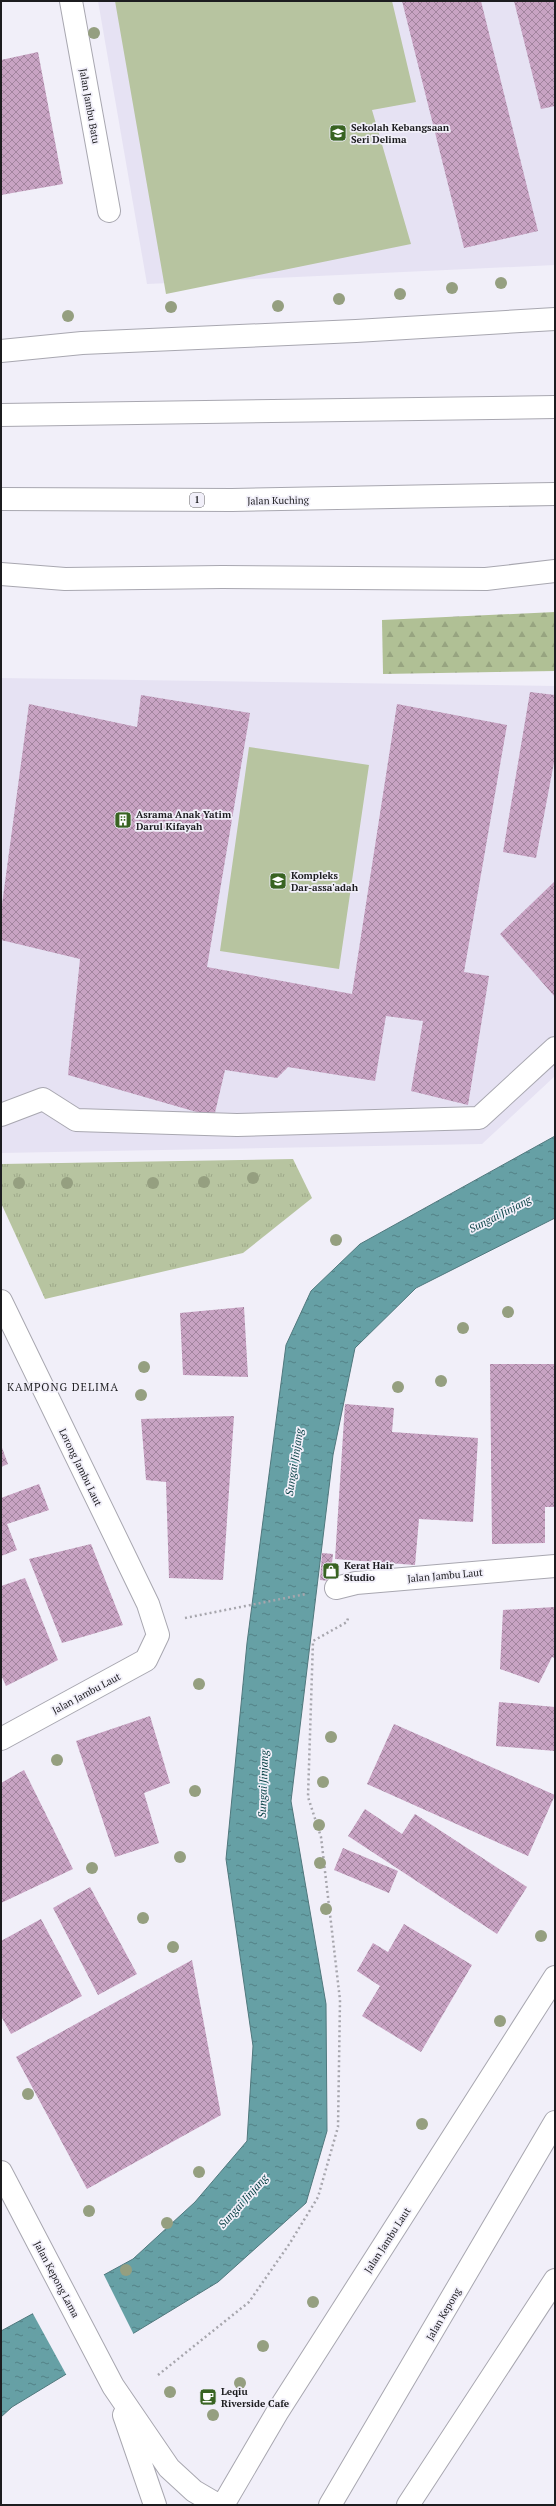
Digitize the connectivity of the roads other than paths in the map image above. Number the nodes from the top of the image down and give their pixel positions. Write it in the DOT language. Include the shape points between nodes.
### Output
graph roads {
  1 [pos="71,1"];
  2 [pos="109,211"];
  3 [pos="555,319"];
  4 [pos="1,351"];
  5 [pos="555,407"];
  6 [pos="1,415"];
  7 [pos="555,494"];
  8 [pos="1,499"];
  9 [pos="555,571"];
  10 [pos="1,574"];
  11 [pos="555,1048"];
  12 [pos="1,1115"];
  13 [pos="1,1301"];
  14 [pos="555,1566"];
  15 [pos="336,1588"];
  16 [pos="158,1635"];
  17 [pos="1,1739"];
  18 [pos="555,1977"];
  19 [pos="555,2122"];
  20 [pos="3,2179"];
  21 [pos="555,2280"];
  22 [pos="113,2386"];
  23 [pos="329,2503"];
  24 [pos="155,2505"];
  25 [pos="218,2505"];
  26 [pos="223,2505"];
  27 [pos="408,2505"];
  1 -- 2 [label="main road, Jalan Jambu Batu"];
  3 -- 4 [label="main road" via="82,342"];
  5 -- 6 [label="main road"];
  7 -- 8 [label="main road, Jalan Kuching / 1" via="232,500"];
  9 -- 10 [label="main road" via="486,579 222,577 65,580"];
  11 -- 12 [label="main road" via="479,1118 237,1126 76,1120 44,1098"];
  13 -- 16 [label="main road, Lorong Jambu Laut" via="148,1604"];
  14 -- 15 [label="main road, Jalan Jambu Laut" via="356,1583"];
  16 -- 17 [label="main road, Jalan Jambu Laut" via="146,1660"];
  18 -- 26 [label="main road, Jalan Jambu Laut" via="278,2411"];
  19 -- 23 [label="main road, Jalan Kepong"];
  20 -- 22 [label="main road, Jalan Kepong Lama"];
  21 -- 27 [label="main road"];
  22 -- 24 [label="main road, Jalan Kepong Lama"];
  22 -- 25 [label="main road, Jalan Kepong Lama" via="169,2468 194,2491"];
}
